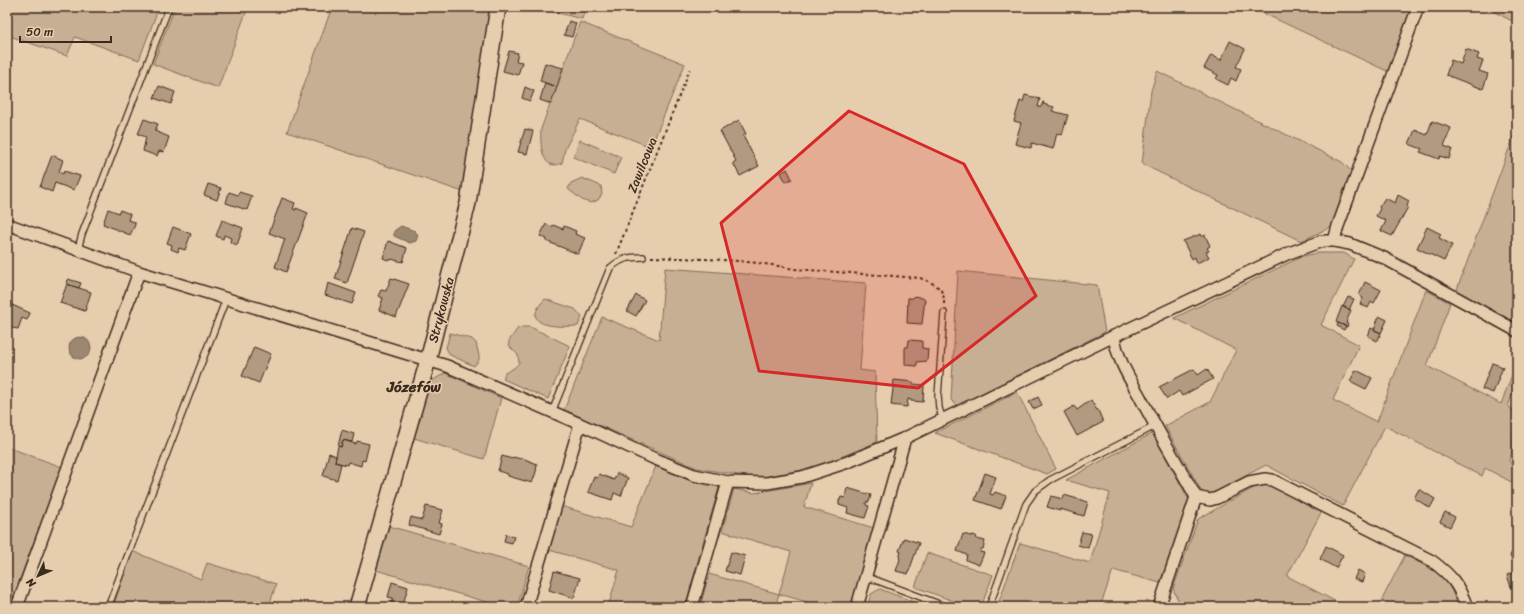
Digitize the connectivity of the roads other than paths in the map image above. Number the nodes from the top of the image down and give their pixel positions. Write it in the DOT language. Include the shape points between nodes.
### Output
graph roads {
  1 [pos="169,7"];
  2 [pos="498,7"];
  3 [pos="1418,7"];
  4 [pos="7,224"];
  5 [pos="1334,241"];
  6 [pos="78,249"];
  7 [pos="643,257"];
  8 [pos="139,272"];
  9 [pos="226,299"];
  10 [pos="944,313"];
  11 [pos="1517,331"];
  12 [pos="1114,336"];
  13 [pos="428,360"];
  14 [pos="552,412"];
  15 [pos="943,421"];
  16 [pos="580,424"];
  17 [pos="1155,426"];
  18 [pos="905,438"];
  19 [pos="728,482"];
  20 [pos="1196,497"];
  21 [pos="865,576"];
  22 [pos="17,607"];
  23 [pos="108,607"];
  24 [pos="357,607"];
  25 [pos="526,607"];
  26 [pos="692,607"];
  27 [pos="857,607"];
  28 [pos="947,607"];
  29 [pos="990,607"];
  30 [pos="1159,607"];
  31 [pos="1467,607"];
  1 -- 6 [label="lane"];
  2 -- 13 [label="street, Strykowska" via="468,203"];
  3 -- 5 [label="street"];
  4 -- 6 [label="street"];
  5 -- 11 [label="street" via="1350,244 1384,258"];
  5 -- 12 [label="street" via="1322,241 1289,253"];
  6 -- 8 [label="street"];
  7 -- 14 [label="lane" via="625,258 610,268"];
  8 -- 9 [label="street"];
  8 -- 22 [label="street"];
  9 -- 13 [label="street"];
  9 -- 23 [label="lane"];
  10 -- 15 [label="lane" via="938,396"];
  12 -- 15 [label="street"];
  12 -- 17 [label="street" via="1121,362"];
  13 -- 14 [label="street"];
  13 -- 24 [label="street, Strykowska"];
  14 -- 16 [label="street"];
  15 -- 18 [label="street"];
  16 -- 19 [label="street" via="694,475"];
  16 -- 25 [label="street"];
  17 -- 20 [label="street"];
  17 -- 29 [label="lane" via="1050,480 1036,491 1026,504"];
  18 -- 19 [label="street" via="848,462 802,477 767,483"];
  18 -- 21 [label="street"];
  19 -- 26 [label="street"];
  20 -- 30 [label="street"];
  20 -- 31 [label="street" via="1210,500 1249,482 1272,480 1432,561 1454,580"];
  21 -- 27 [label="street"];
  21 -- 28 [label="lane"];
}
